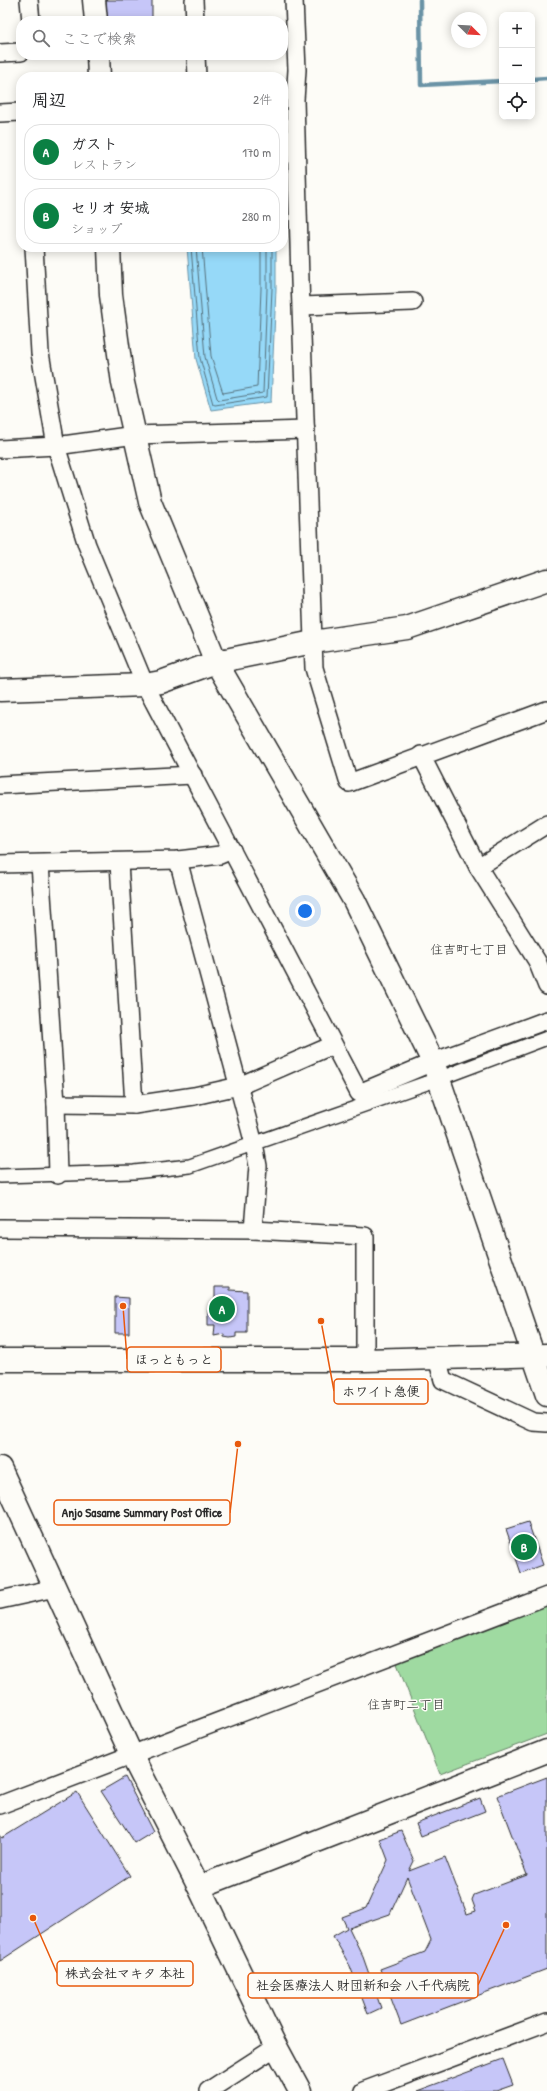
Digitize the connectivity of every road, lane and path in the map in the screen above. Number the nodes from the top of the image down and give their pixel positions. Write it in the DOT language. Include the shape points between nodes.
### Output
graph roads {
  1 [pos="29,0"];
  2 [pos="94,0"];
  3 [pos="194,0"];
  4 [pos="294,0"];
  5 [pos="31,16"];
  6 [pos="96,16"];
  7 [pos="195,16"];
  8 [pos="16,52"];
  9 [pos="0,53"];
  10 [pos="98,60"];
  11 [pos="196,60"];
  12 [pos="99,72"];
  13 [pos="197,72"];
  14 [pos="289,100"];
  15 [pos="0,112"];
  16 [pos="16,112"];
  17 [pos="34,252"];
  18 [pos="109,252"];
  19 [pos="413,302"];
  20 [pos="302,306"];
  21 [pos="306,430"];
  22 [pos="135,435"];
  23 [pos="56,446"];
  24 [pos="0,449"];
  25 [pos="547,580"];
  26 [pos="313,642"];
  27 [pos="216,662"];
  28 [pos="145,684"];
  29 [pos="0,690"];
  30 [pos="547,710"];
  31 [pos="422,755"];
  32 [pos="193,775"];
  33 [pos="0,785"];
  34 [pos="547,824"];
  35 [pos="232,850"];
  36 [pos="178,860"];
  37 [pos="119,863"];
  38 [pos="0,864"];
  39 [pos="40,864"];
  40 [pos="478,867"];
  41 [pos="542,959"];
  42 [pos="547,986"];
  43 [pos="547,1020"];
  44 [pos="547,1038"];
  45 [pos="334,1044"];
  46 [pos="435,1071"];
  47 [pos="239,1086"];
  48 [pos="56,1104"];
  49 [pos="134,1105"];
  50 [pos="254,1144"];
  51 [pos="58,1175"];
  52 [pos="0,1176"];
  53 [pos="0,1228"];
  54 [pos="253,1230"];
  55 [pos="541,1355"];
  56 [pos="437,1358"];
  57 [pos="0,1360"];
  58 [pos="365,1360"];
  59 [pos="547,1395"];
  60 [pos="547,1422"];
  61 [pos="3,1480"];
  62 [pos="55,1588"];
  63 [pos="547,1596"];
  64 [pos="0,1600"];
  65 [pos="547,1751"];
  66 [pos="132,1756"];
  67 [pos="0,1805"];
  68 [pos="199,1887"];
  69 [pos="547,2022"];
  70 [pos="276,2047"];
  71 [pos="208,2091"];
  72 [pos="300,2091"];
  73 [pos="363,2091"];
  1 -- 5 [label="street"];
  2 -- 6 [label="street"];
  3 -- 7 [label="street"];
  4 -- 14 [label="street" via="297,70"];
  8 -- 9 [label="street"];
  10 -- 12 [label="street"];
  11 -- 13 [label="street"];
  14 -- 20 [label="street"];
  15 -- 16 [label="street"];
  17 -- 23 [label="street" via="40,354"];
  18 -- 22 [label="street" via="116,339"];
  19 -- 20 [label="street"];
  20 -- 21 [label="street"];
  21 -- 22 [label="street"];
  21 -- 26 [label="street"];
  22 -- 23 [label="street"];
  22 -- 27 [label="street" via="150,502"];
  23 -- 24 [label="street"];
  23 -- 28 [label="street" via="87,545"];
  25 -- 26 [label="street" via="407,628"];
  26 -- 27 [label="street"];
  26 -- 31 [label="street" via="314,668 349,783"];
  27 -- 28 [label="street" via="161,682"];
  27 -- 46 [label="street" via="354,900"];
  28 -- 29 [label="street"];
  28 -- 32 [label="street"];
  30 -- 31 [label="street"];
  31 -- 40 [label="street"];
  32 -- 33 [label="street"];
  32 -- 35 [label="street"];
  34 -- 40 [label="street"];
  35 -- 36 [label="street" via="220,855"];
  35 -- 45 [label="street"];
  36 -- 37 [label="street"];
  36 -- 47 [label="street"];
  37 -- 39 [label="street"];
  37 -- 49 [label="street"];
  38 -- 39 [label="street"];
  39 -- 48 [label="street"];
  40 -- 41 [label="street"];
  41 -- 42 [label="street"];
  43 -- 46 [label="street"];
  44 -- 46 [label="street"];
  45 -- 46 [label="street" via="359,1093"];
  45 -- 47 [label="street"];
  46 -- 50 [label="street"];
  46 -- 55 [label="street"];
  47 -- 49 [label="street"];
  47 -- 50 [label="street"];
  48 -- 49 [label="street"];
  48 -- 51 [label="street"];
  50 -- 51 [label="street" via="190,1166 134,1172"];
  50 -- 54 [label="street" via="258,1166"];
  51 -- 52 [label="street"];
  53 -- 54 [label="street"];
  54 -- 58 [label="street" via="365,1236"];
  55 -- 56 [label="street"];
  55 -- 59 [label="street"];
  56 -- 58 [label="street"];
  56 -- 60 [label="street" via="444,1380 533,1422"];
  57 -- 58 [label="street"];
  61 -- 62 [label="street"];
  62 -- 64 [label="street"];
  62 -- 66 [label="street"];
  63 -- 66 [label="street"];
  65 -- 68 [label="street"];
  66 -- 67 [label="street"];
  66 -- 68 [label="street"];
  68 -- 70 [label="street"];
  69 -- 73 [label="street"];
  70 -- 71 [label="street"];
  70 -- 72 [label="street"];
}
